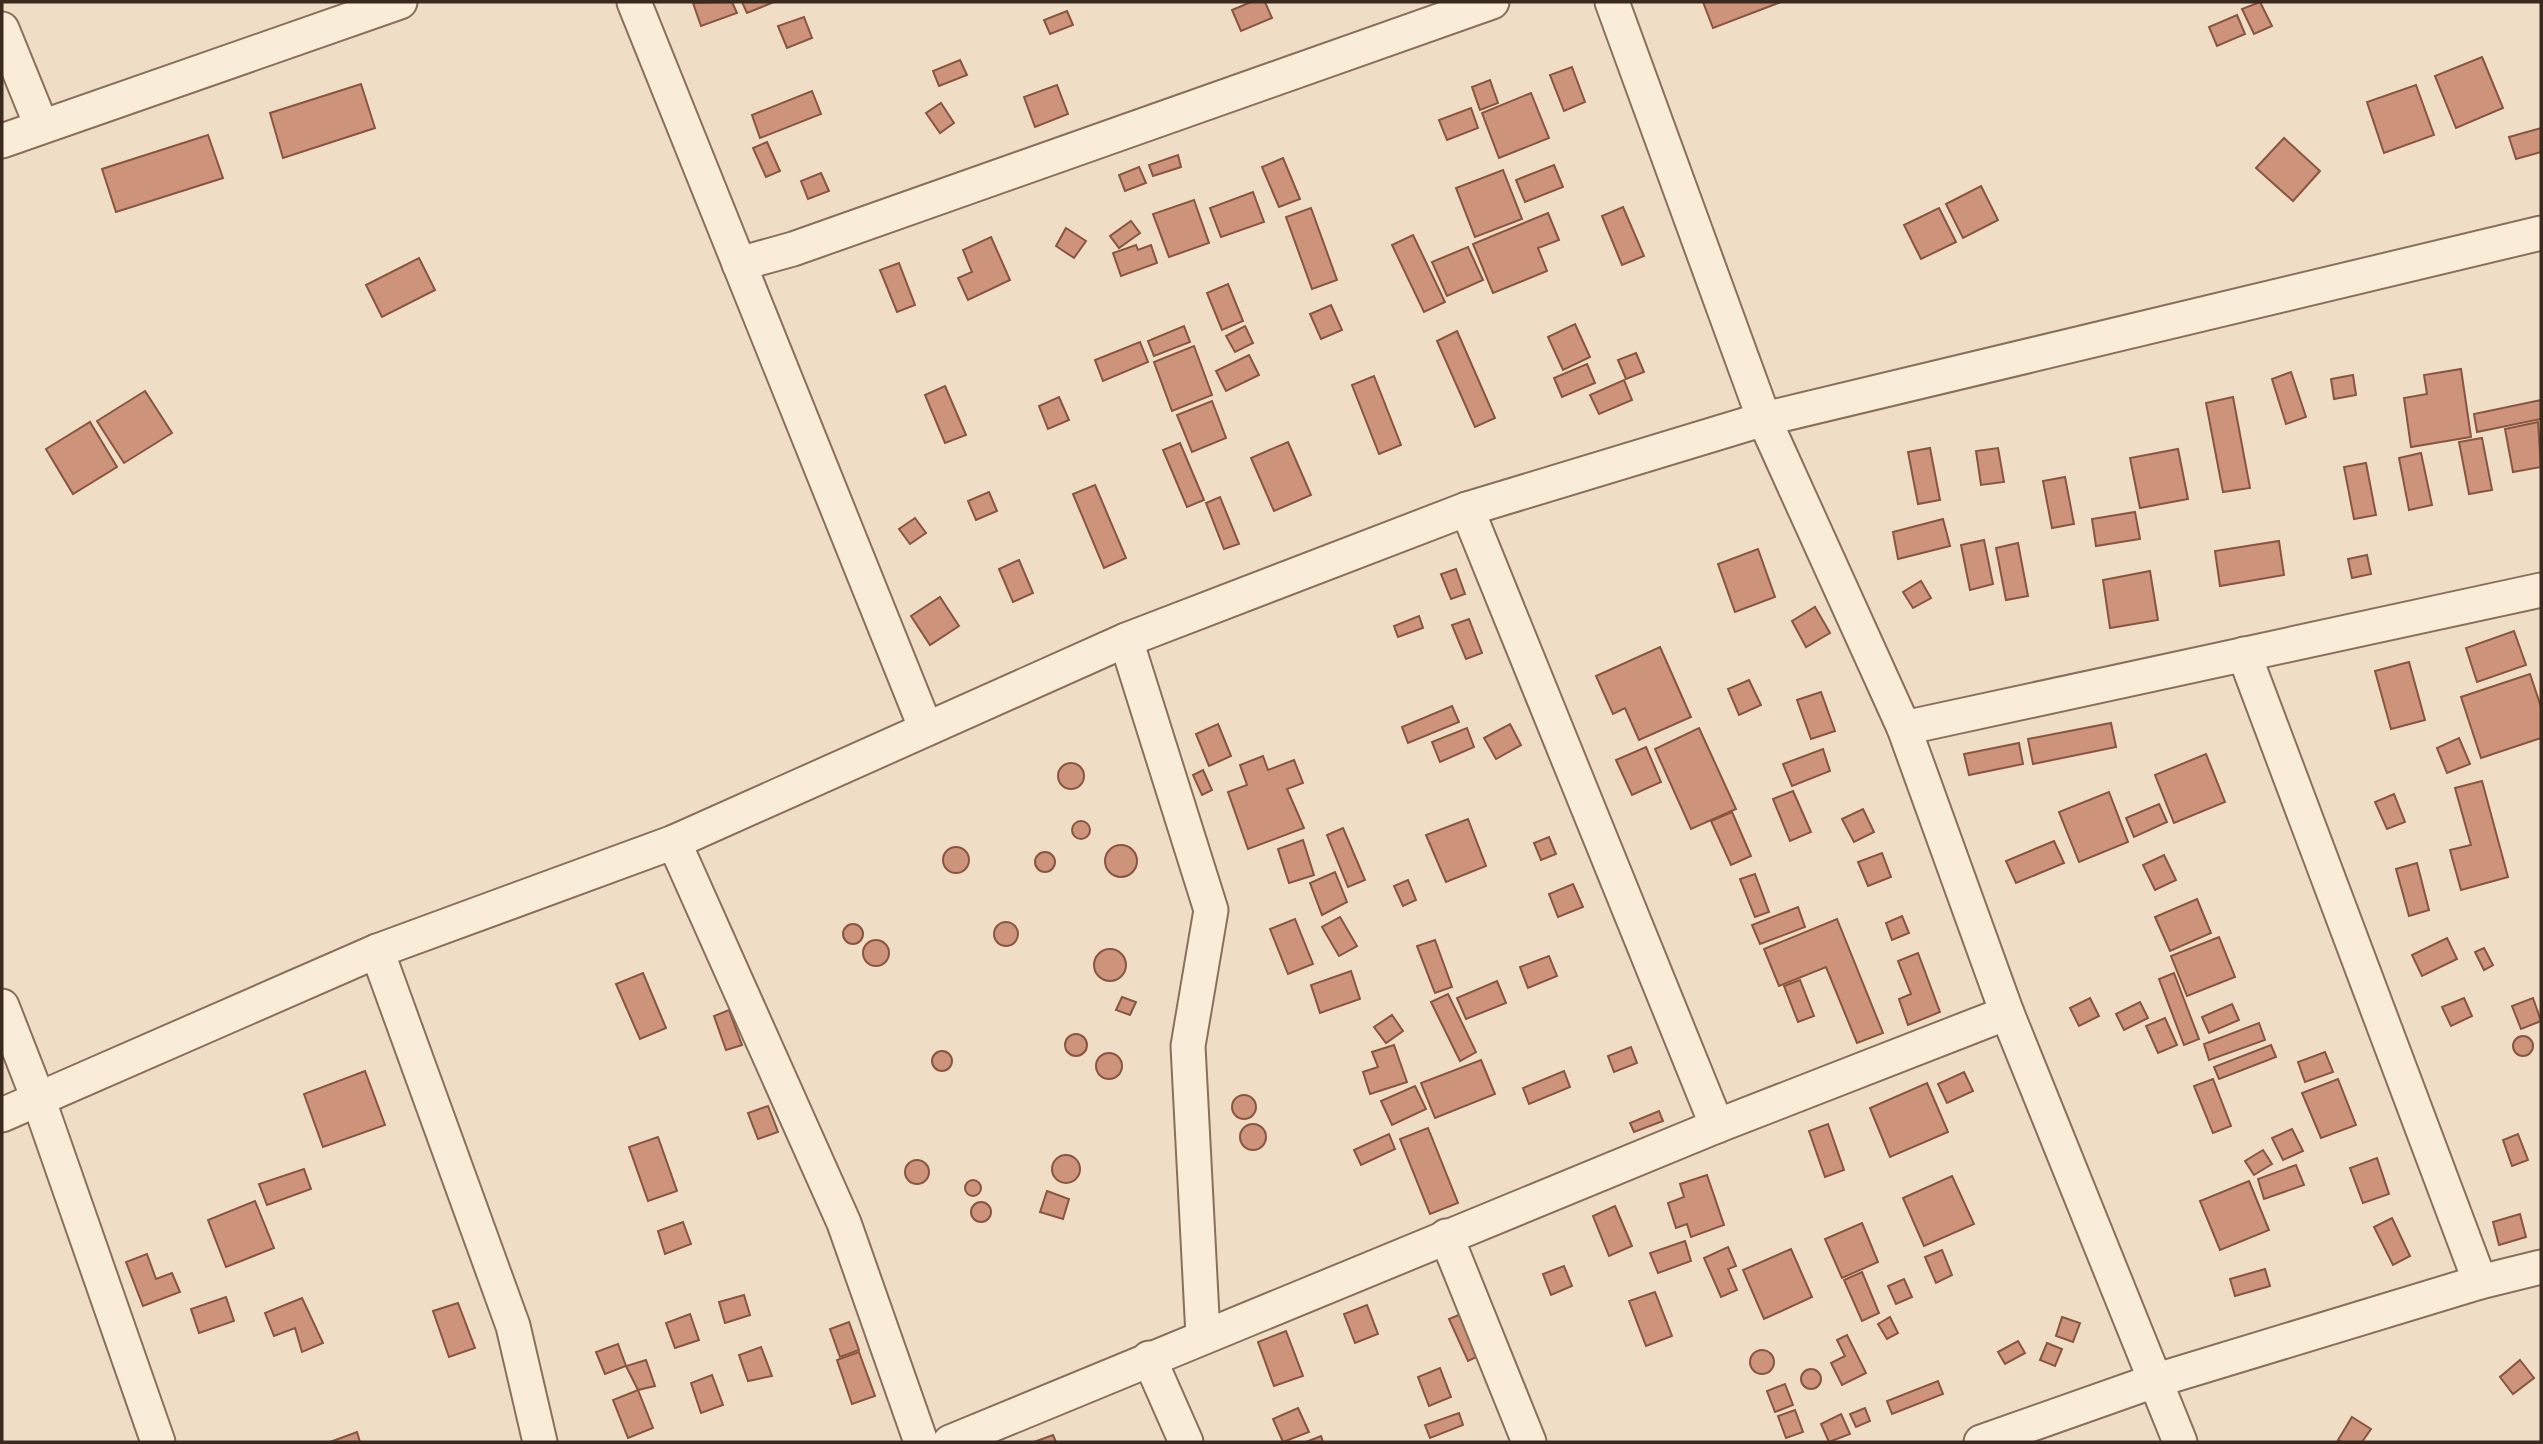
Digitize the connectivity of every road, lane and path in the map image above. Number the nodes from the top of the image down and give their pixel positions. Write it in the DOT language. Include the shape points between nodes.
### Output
graph roads {
  1 [pos="634,2"];
  2 [pos="1492,2"];
  3 [pos="1612,2"];
  4 [pos="386,4"];
  5 [pos="2,29"];
  6 [pos="41,125"];
  7 [pos="2,141"];
  8 [pos="2541,233"];
  9 [pos="739,264"];
  10 [pos="1763,419"];
  11 [pos="1466,509"];
  12 [pos="2541,590"];
  13 [pos="1126,640"];
  14 [pos="2244,654"];
  15 [pos="1904,728"];
  16 [pos="926,729"];
  17 [pos="674,842"];
  18 [pos="377,951"];
  19 [pos="2,1006"];
  20 [pos="2007,1013"];
  21 [pos="39,1101"];
  22 [pos="2,1115"];
  23 [pos="1717,1126"];
  24 [pos="1446,1236"];
  25 [pos="2541,1267"];
  26 [pos="2480,1282"];
  27 [pos="1203,1336"];
  28 [pos="1149,1358"];
  29 [pos="2154,1381"];
  30 [pos="158,1442"];
  31 [pos="540,1442"];
  32 [pos="921,1442"];
  33 [pos="950,1442"];
  34 [pos="1186,1442"];
  35 [pos="1529,1442"];
  36 [pos="1981,1442"];
  37 [pos="2180,1442"];
  1 -- 9 [label="street"];
  2 -- 9 [label="street" via="793,249"];
  3 -- 10 [label="street"];
  4 -- 6 [label="street"];
  5 -- 6 [label="street"];
  6 -- 7 [label="street"];
  8 -- 10 [label="street"];
  9 -- 16 [label="street"];
  10 -- 11 [label="street"];
  10 -- 15 [label="street"];
  11 -- 13 [label="street"];
  11 -- 23 [label="street"];
  12 -- 14 [label="street"];
  13 -- 16 [label="street"];
  13 -- 27 [label="street" via="1211,910 1188,1046"];
  14 -- 15 [label="street"];
  14 -- 26 [label="street"];
  15 -- 20 [label="street"];
  16 -- 17 [label="street"];
  17 -- 18 [label="street"];
  17 -- 32 [label="street" via="844,1223"];
  18 -- 21 [label="street"];
  18 -- 31 [label="street" via="513,1326"];
  19 -- 21 [label="street"];
  20 -- 23 [label="street"];
  20 -- 29 [label="street"];
  21 -- 22 [label="street"];
  21 -- 30 [label="street"];
  23 -- 24 [label="street"];
  24 -- 27 [label="street"];
  24 -- 35 [label="street"];
  25 -- 26 [label="street"];
  26 -- 29 [label="street"];
  27 -- 28 [label="street"];
  28 -- 33 [label="street"];
  28 -- 34 [label="street"];
  29 -- 36 [label="street"];
  29 -- 37 [label="street"];
}
